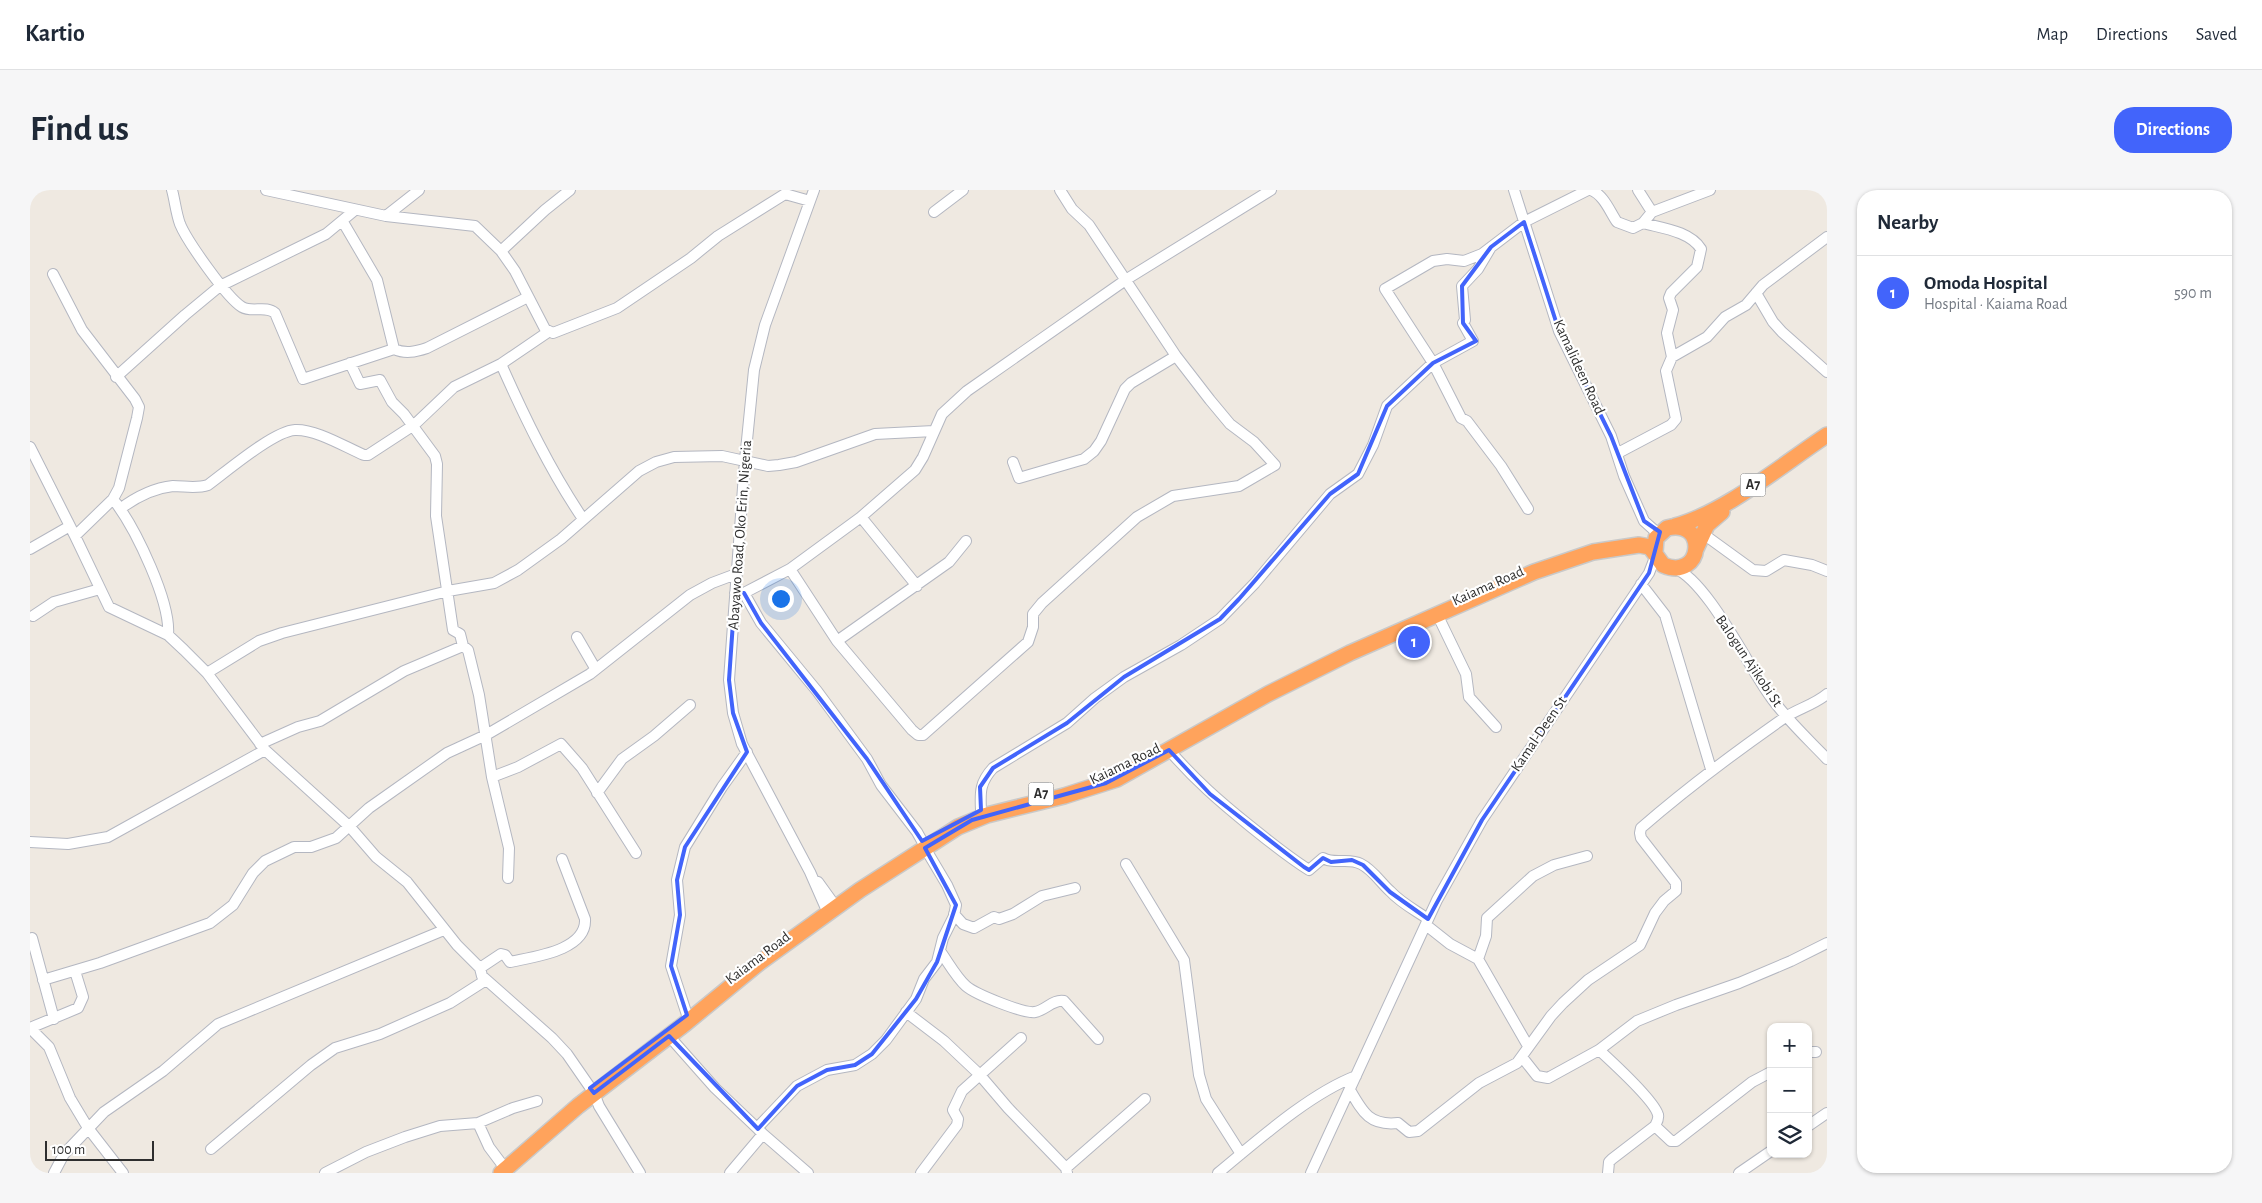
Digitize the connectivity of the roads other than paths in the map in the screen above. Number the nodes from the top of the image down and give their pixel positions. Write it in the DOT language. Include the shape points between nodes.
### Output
graph roads {
  1 [pos="172,190"];
  2 [pos="266,190"];
  3 [pos="418,190"];
  4 [pos="570,190"];
  5 [pos="814,190"];
  6 [pos="1060,190"];
  7 [pos="1271,190"];
  8 [pos="1514,190"];
  9 [pos="1590,190"];
  10 [pos="1638,190"];
  11 [pos="1710,190"];
  12 [pos="961,191"];
  13 [pos="1692,193"];
  14 [pos="810,201"];
  15 [pos="356,210"];
  16 [pos="934,212"];
  17 [pos="1652,212"];
  18 [pos="386,216"];
  19 [pos="343,222"];
  20 [pos="1524,222"];
  21 [pos="1643,223"];
  22 [pos="1827,237"];
  23 [pos="1491,248"];
  24 [pos="501,251"];
  25 [pos="53,274"];
  26 [pos="1127,279"];
  27 [pos="220,286"];
  28 [pos="1756,293"];
  29 [pos="528,297"];
  30 [pos="548,332"];
  31 [pos="394,349"];
  32 [pos="1176,356"];
  33 [pos="1672,357"];
  34 [pos="350,363"];
  35 [pos="1433,363"];
  36 [pos="501,364"];
  37 [pos="1827,372"];
  38 [pos="116,377"];
  39 [pos="414,425"];
  40 [pos="934,431"];
  41 [pos="1827,434"];
  42 [pos="1827,441"];
  43 [pos="31,452"];
  44 [pos="1618,453"];
  45 [pos="745,460"];
  46 [pos="1013,462"];
  47 [pos="113,500"];
  48 [pos="120,509"];
  49 [pos="1528,509"];
  50 [pos="861,517"];
  51 [pos="583,519"];
  52 [pos="70,526"];
  53 [pos="1675,526"];
  54 [pos="1659,533"];
  55 [pos="1702,533"];
  56 [pos="75,536"];
  57 [pos="966,541"];
  58 [pos="30,549"];
  59 [pos="1655,554"];
  60 [pos="1694,554"];
  61 [pos="1670,567"];
  62 [pos="790,569"];
  63 [pos="1827,571"];
  64 [pos="1649,573"];
  65 [pos="736,574"];
  66 [pos="1695,583"];
  67 [pos="1641,584"];
  68 [pos="916,586"];
  69 [pos="100,589"];
  70 [pos="448,591"];
  71 [pos="740,593"];
  72 [pos="1437,614"];
  73 [pos="33,616"];
  74 [pos="168,635"];
  75 [pos="576,637"];
  76 [pos="837,641"];
  77 [pos="463,646"];
  78 [pos="595,668"];
  79 [pos="207,673"];
  80 [pos="1827,694"];
  81 [pos="690,705"];
  82 [pos="1787,716"];
  83 [pos="1496,728"];
  84 [pos="486,735"];
  85 [pos="262,747"];
  86 [pos="1170,750"];
  87 [pos="747,752"];
  88 [pos="1827,759"];
  89 [pos="1711,769"];
  90 [pos="492,777"];
  91 [pos="597,793"];
  92 [pos="981,810"];
  93 [pos="350,827"];
  94 [pos="30,842"];
  95 [pos="923,844"];
  96 [pos="636,853"];
  97 [pos="1587,856"];
  98 [pos="562,859"];
  99 [pos="1126,864"];
  100 [pos="508,878"];
  101 [pos="1075,888"];
  102 [pos="831,908"];
  103 [pos="954,914"];
  104 [pos="1427,922"];
  105 [pos="444,930"];
  106 [pos="32,938"];
  107 [pos="1827,943"];
  108 [pos="940,951"];
  109 [pos="1478,959"];
  110 [pos="480,968"];
  111 [pos="35,969"];
  112 [pos="75,971"];
  113 [pos="43,980"];
  114 [pos="486,980"];
  115 [pos="906,1012"];
  116 [pos="687,1015"];
  117 [pos="54,1019"];
  118 [pos="30,1028"];
  119 [pos="669,1036"];
  120 [pos="1022,1038"];
  121 [pos="1098,1039"];
  122 [pos="1528,1046"];
  123 [pos="1599,1050"];
  124 [pos="1522,1058"];
  125 [pos="979,1074"];
  126 [pos="1767,1074"];
  127 [pos="1356,1076"];
  128 [pos="592,1090"];
  129 [pos="1350,1090"];
  130 [pos="1145,1099"];
  131 [pos="537,1101"];
  132 [pos="1827,1113"];
  133 [pos="478,1123"];
  134 [pos="1812,1123"];
  135 [pos="1655,1126"];
  136 [pos="88,1128"];
  137 [pos="761,1132"];
  138 [pos="211,1149"];
  139 [pos="1241,1154"];
  140 [pos="1767,1154"];
  141 [pos="497,1170"];
  142 [pos="1066,1170"];
  143 [pos="54,1173"];
  144 [pos="123,1173"];
  145 [pos="325,1173"];
  146 [pos="640,1173"];
  147 [pos="730,1173"];
  148 [pos="808,1173"];
  149 [pos="921,1173"];
  150 [pos="1218,1173"];
  151 [pos="1311,1173"];
  152 [pos="1608,1173"];
  153 [pos="1739,1173"];
  1 -- 27 [label="street" via="180,224"];
  2 -- 15 [label="street"];
  3 -- 18 [label="street"];
  4 -- 24 [label="street"];
  5 -- 14 [label="street, Abayawo Road, Oko Erin, Nigeria"];
  6 -- 26 [label="street" via="1072,209 1090,225"];
  7 -- 26 [label="street"];
  8 -- 20 [label="street, Kamalideen Road"];
  9 -- 20 [label="street"];
  9 -- 21 [label="street" via="1596,192 1617,222 1633,228"];
  10 -- 17 [label="street"];
  11 -- 13 [label="street"];
  12 -- 16 [label="street"];
  13 -- 17 [label="street"];
  14 -- 30 [label="street" via="785,194 718,236 617,308 553,333"];
  14 -- 45 [label="street, Abayawo Road, Oko Erin, Nigeria" via="765,325 754,370"];
  15 -- 18 [label="street"];
  15 -- 19 [label="street"];
  17 -- 21 [label="street"];
  18 -- 24 [label="street" via="474,226"];
  19 -- 27 [label="street" via="326,234"];
  19 -- 31 [label="street" via="377,280"];
  20 -- 23 [label="street"];
  20 -- 44 [label="street, Kamalideen Road" via="1559,330"];
  21 -- 33 [label="street" via="1683,235 1701,249 1697,267 1668,298 1673,310 1667,333"];
  22 -- 28 [label="street"];
  23 -- 35 [label="street" via="1462,286 1465,300 1463,323 1473,341"];
  23 -- 35 [label="street" via="1464,261 1433,261 1385,289"];
  24 -- 29 [label="street"];
  25 -- 38 [label="street" via="82,330"];
  26 -- 32 [label="street"];
  26 -- 40 [label="street" via="959,398 942,414"];
  27 -- 34 [label="street" via="245,309 274,313 302,379"];
  27 -- 38 [label="street"];
  28 -- 33 [label="street" via="1746,304 1725,317 1707,338"];
  28 -- 37 [label="street" via="1773,322"];
  29 -- 30 [label="street"];
  29 -- 31 [label="street" via="427,348 415,352"];
  30 -- 36 [label="street"];
  31 -- 34 [label="street"];
  32 -- 46 [label="street" via="1125,389 1101,441 1084,459 1019,478"];
  32 -- 76 [label="street" via="1230,424 1275,464 1239,486 1173,496 1137,517 1042,603 1033,614 1028,642 923,735 912,730"];
  33 -- 44 [label="street" via="1666,370 1676,419 1671,425"];
  34 -- 39 [label="street" via="360,384 380,380 392,402"];
  35 -- 49 [label="street" via="1461,418 1467,421 1501,466"];
  35 -- 92 [label="street" via="1387,406 1358,474 1330,494 1220,619 1124,677 1067,723 993,768 980,787"];
  36 -- 39 [label="street" via="454,387"];
  36 -- 51 [label="street" via="562,489"];
  38 -- 47 [label="street" via="135,399 138,408 131,448"];
  39 -- 48 [label="street" via="368,455 295,430 276,436 208,485 160,488"];
  39 -- 70 [label="street" via="434,452 437,464 436,516"];
  40 -- 45 [label="street" via="875,434 780,466"];
  40 -- 50 [label="street" via="915,470"];
  41 -- 53 [label="highway, A7" via="1720,507"];
  42 -- 55 [label="highway, A7" via="1722,512"];
  43 -- 52 [label="street"];
  44 -- 54 [label="street, Kamalideen Road" via="1624,476 1644,521"];
  45 -- 51 [label="street" via="712,456 674,457 656,462 640,471"];
  45 -- 65 [label="street, Abayawo Road, Oko Erin, Nigeria"];
  47 -- 48 [label="street"];
  47 -- 56 [label="street"];
  48 -- 74 [label="street" via="136,535 157,586 169,622"];
  50 -- 62 [label="street"];
  50 -- 68 [label="street"];
  51 -- 70 [label="street" via="525,565 494,583"];
  52 -- 56 [label="street"];
  52 -- 58 [label="street"];
  53 -- 54 [label="highway"];
  53 -- 60 [label="highway" via="1689,530 1696,542"];
  54 -- 59 [label="highway" via="1654,545"];
  54 -- 92 [label="highway, Kaiama Road / A7" via="1591,546 1534,566 1319,662 1216,714 1106,777"];
  55 -- 60 [label="highway, A7"];
  55 -- 63 [label="street" via="1753,570 1766,572 1784,560"];
  56 -- 69 [label="street"];
  57 -- 68 [label="street" via="949,562"];
  59 -- 61 [label="highway" via="1658,560"];
  59 -- 64 [label="street, Kamal-Deen St"];
  59 -- 72 [label="highway, Kaiama Road / A7" via="1650,547 1639,545 1579,555"];
  60 -- 61 [label="highway" via="1685,566"];
  60 -- 66 [label="street"];
  61 -- 64 [label="street"];
  61 -- 66 [label="street" via="1685,573"];
  62 -- 71 [label="street"];
  62 -- 76 [label="street"];
  64 -- 67 [label="street, Kamal-Deen St"];
  65 -- 71 [label="street, Abayawo Road, Oko Erin, Nigeria"];
  65 -- 78 [label="street" via="690,595"];
  66 -- 82 [label="street, Balogun Ajikobi St" via="1759,680"];
  67 -- 89 [label="street" via="1665,615"];
  67 -- 104 [label="street, Kamal-Deen St" via="1487,812"];
  68 -- 76 [label="street"];
  69 -- 73 [label="street" via="54,602"];
  69 -- 74 [label="street" via="112,610"];
  70 -- 77 [label="street" via="453,630 460,634"];
  70 -- 79 [label="street" via="282,633 259,641"];
  71 -- 87 [label="street, Abayawo Road, Oko Erin, Nigeria" via="729,680 733,713"];
  71 -- 95 [label="street" via="867,759 881,785"];
  72 -- 83 [label="street" via="1466,674 1469,697"];
  72 -- 86 [label="highway, Kaiama Road / A7" via="1268,694"];
  74 -- 79 [label="street"];
  75 -- 78 [label="street"];
  77 -- 84 [label="street" via="468,650"];
  77 -- 85 [label="street" via="404,671 320,721 298,727"];
  78 -- 84 [label="street"];
  79 -- 85 [label="street"];
  80 -- 82 [label="street"];
  81 -- 91 [label="street" via="622,759"];
  82 -- 88 [label="street, Balogun Ajikobi St"];
  82 -- 89 [label="street"];
  84 -- 90 [label="street"];
  84 -- 93 [label="street" via="440,758 376,803"];
  85 -- 93 [label="street"];
  85 -- 94 [label="street" via="108,837 68,844"];
  86 -- 95 [label="highway, Kaiama Road / A7" via="1106,783 1001,810"];
  86 -- 104 [label="street" via="1210,794 1298,863 1309,870 1323,858 1330,862 1352,860 1363,865"];
  87 -- 102 [label="street, Abayawo Road, Oko Erin, Nigeria"];
  87 -- 116 [label="street" via="686,847 677,880 680,915 671,966"];
  89 -- 122 [label="street" via="1640,833 1676,883 1676,892 1655,913 1640,945 1588,980 1551,1016"];
  90 -- 91 [label="street" via="559,744 582,768"];
  90 -- 100 [label="street" via="508,848"];
  91 -- 96 [label="street"];
  92 -- 95 [label="highway, Kaiama Road / A7" via="960,819"];
  93 -- 105 [label="street" via="376,857 406,882"];
  93 -- 112 [label="street" via="328,842 294,847 265,860 233,905 210,923"];
  95 -- 102 [label="highway, Kaiama Road / A7"];
  95 -- 103 [label="street" via="954,898"];
  97 -- 109 [label="street" via="1554,865 1512,893 1487,918 1486,936"];
  98 -- 110 [label="street" via="585,919 578,937 554,952 510,962 500,954"];
  99 -- 139 [label="street" via="1184,960 1199,1075 1206,1099"];
  101 -- 103 [label="street" via="1042,896 1012,914 999,919 994,917 974,928 963,924"];
  102 -- 116 [label="highway, Kaiama Road / A7" via="733,976"];
  102 -- 119 [label="highway, Kaiama Road / A7"];
  103 -- 108 [label="street"];
  104 -- 109 [label="street" via="1450,944"];
  104 -- 127 [label="street, Kamal-Deen St"];
  105 -- 110 [label="street"];
  105 -- 136 [label="street" via="218,1024"];
  106 -- 111 [label="street"];
  107 -- 123 [label="street" via="1739,983 1637,1021"];
  108 -- 115 [label="street" via="937,962"];
  108 -- 121 [label="street" via="971,989 1020,1010 1035,1012 1059,1000 1064,1001"];
  109 -- 122 [label="street"];
  110 -- 114 [label="street"];
  111 -- 113 [label="street"];
  112 -- 113 [label="street"];
  112 -- 117 [label="street" via="82,1002 78,1008"];
  113 -- 117 [label="street"];
  114 -- 128 [label="street" via="552,1038 580,1070"];
  114 -- 138 [label="street" via="450,1003 380,1034 336,1048"];
  115 -- 125 [label="street"];
  115 -- 137 [label="street" via="872,1054 854,1064 827,1070 797,1086 764,1120"];
  116 -- 128 [label="highway, Kaiama Road / A7"];
  117 -- 118 [label="street"];
  118 -- 136 [label="street" via="49,1047 70,1098"];
  119 -- 128 [label="highway, Kaiama Road / A7"];
  119 -- 137 [label="street" via="715,1088"];
  120 -- 125 [label="street"];
  122 -- 124 [label="street"];
  123 -- 124 [label="street" via="1548,1078 1537,1076"];
  123 -- 135 [label="street" via="1658,1113"];
  124 -- 129 [label="street" via="1478,1083 1418,1131 1409,1132 1398,1123 1389,1126 1373,1119 1362,1112"];
  125 -- 142 [label="street"];
  125 -- 149 [label="street" via="962,1091 954,1107 957,1125"];
  126 -- 135 [label="street" via="1752,1082 1676,1141 1671,1141"];
  127 -- 129 [label="street, Kamal-Deen St"];
  127 -- 139 [label="street" via="1326,1090"];
  128 -- 141 [label="highway, Kaiama Road / A7"];
  128 -- 146 [label="street"];
  129 -- 151 [label="street, Kamal-Deen St"];
  130 -- 142 [label="street"];
  131 -- 133 [label="street"];
  132 -- 134 [label="street"];
  133 -- 141 [label="street"];
  133 -- 145 [label="street" via="440,1126 405,1137"];
  135 -- 152 [label="street" via="1612,1158"];
  136 -- 143 [label="street" via="64,1154"];
  136 -- 144 [label="street"];
  137 -- 147 [label="street"];
  137 -- 148 [label="street"];
  139 -- 150 [label="street"];
  140 -- 153 [label="street"];
}
